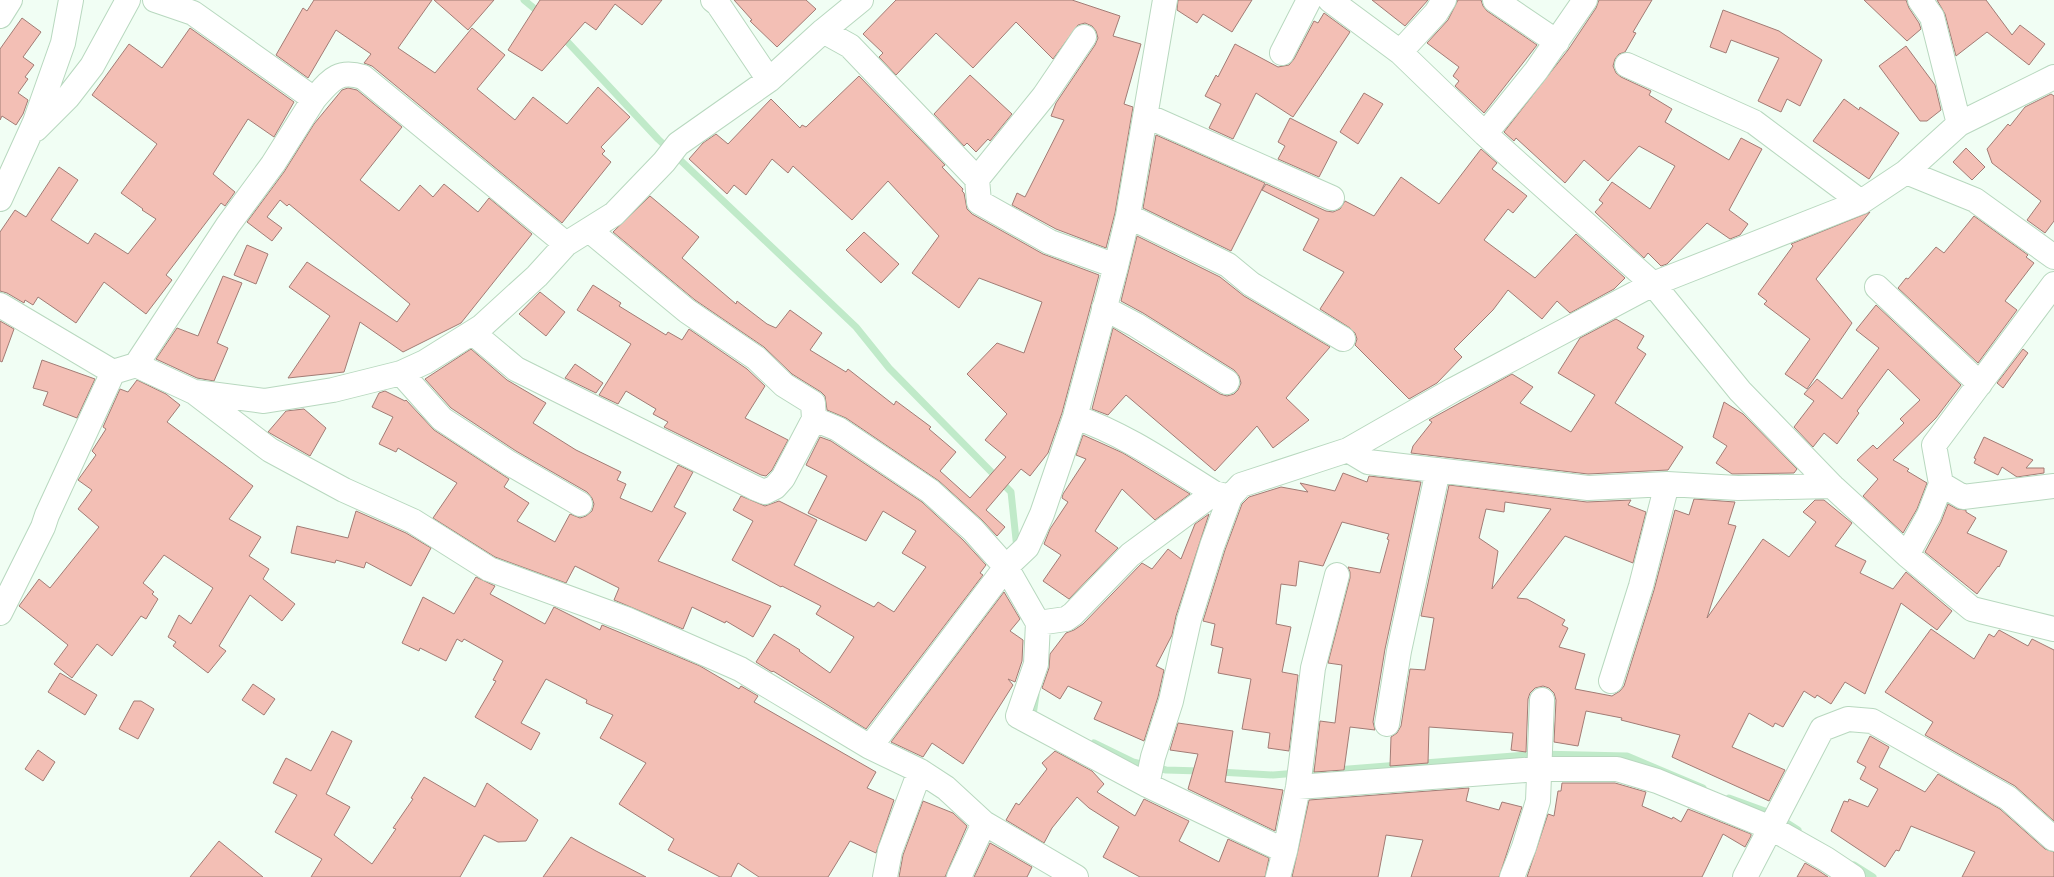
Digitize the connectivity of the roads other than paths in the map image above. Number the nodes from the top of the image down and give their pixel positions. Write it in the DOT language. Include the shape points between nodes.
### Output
graph roads {
  1 [pos="10,0"];
  2 [pos="72,0"];
  3 [pos="128,0"];
  4 [pos="155,0"];
  5 [pos="713,0"];
  6 [pos="861,0"];
  7 [pos="1165,0"];
  8 [pos="1309,0"];
  9 [pos="1444,0"];
  10 [pos="1495,0"];
  11 [pos="1585,0"];
  12 [pos="1920,0"];
  13 [pos="1341,3"];
  14 [pos="0,16"];
  15 [pos="823,31"];
  16 [pos="1084,37"];
  17 [pos="1557,42"];
  18 [pos="1400,52"];
  19 [pos="1282,53"];
  20 [pos="1627,65"];
  21 [pos="2054,77"];
  22 [pos="769,80"];
  23 [pos="314,99"];
  24 [pos="1146,116"];
  25 [pos="1959,124"];
  26 [pos="1485,134"];
  27 [pos="28,137"];
  28 [pos="1906,172"];
  29 [pos="977,179"];
  30 [pos="0,198"];
  31 [pos="1332,198"];
  32 [pos="1861,202"];
  33 [pos="1128,216"];
  34 [pos="589,230"];
  35 [pos="566,244"];
  36 [pos="2051,249"];
  37 [pos="1116,266"];
  38 [pos="1654,284"];
  39 [pos="2054,284"];
  40 [pos="1877,287"];
  41 [pos="0,305"];
  42 [pos="1104,308"];
  43 [pos="473,333"];
  44 [pos="1343,339"];
  45 [pos="136,365"];
  46 [pos="113,372"];
  47 [pos="401,373"];
  48 [pos="1227,382"];
  49 [pos="1980,384"];
  50 [pos="194,392"];
  51 [pos="1075,417"];
  52 [pos="814,419"];
  53 [pos="1348,450"];
  54 [pos="1438,470"];
  55 [pos="1667,484"];
  56 [pos="1941,484"];
  57 [pos="1832,486"];
  58 [pos="2054,486"];
  59 [pos="1222,495"];
  60 [pos="580,504"];
  61 [pos="1907,556"];
  62 [pos="1006,567"];
  63 [pos="1337,575"];
  64 [pos="0,613"];
  65 [pos="1038,623"];
  66 [pos="2054,629"];
  67 [pos="1611,681"];
  68 [pos="1542,700"];
  69 [pos="1387,724"];
  70 [pos="870,747"];
  71 [pos="1538,769"];
  72 [pos="920,771"];
  73 [pos="1150,773"];
  74 [pos="1298,777"];
  75 [pos="984,823"];
  76 [pos="1771,828"];
  77 [pos="2054,839"];
  78 [pos="1286,851"];
  79 [pos="885,877"];
  80 [pos="959,877"];
  81 [pos="1076,877"];
  82 [pos="1278,877"];
  83 [pos="1512,877"];
  84 [pos="1745,877"];
  85 [pos="1853,877"];
  1 -- 14 [label="street"];
  2 -- 27 [label="street" via="63,43"];
  3 -- 27 [label="street" via="92,66 68,97"];
  4 -- 23 [label="street" via="193,13"];
  5 -- 22 [label="street"];
  6 -- 15 [label="street"];
  7 -- 24 [label="street"];
  8 -- 19 [label="street"];
  9 -- 18 [label="street"];
  10 -- 17 [label="street"];
  11 -- 17 [label="street"];
  12 -- 25 [label="street" via="1932,18"];
  13 -- 18 [label="street"];
  15 -- 22 [label="street"];
  15 -- 29 [label="street" via="850,46"];
  16 -- 29 [label="street" via="1044,96"];
  17 -- 26 [label="street"];
  18 -- 26 [label="street"];
  20 -- 32 [label="street" via="1754,122"];
  21 -- 25 [label="street"];
  22 -- 34 [label="street" via="671,153 614,214"];
  23 -- 35 [label="street" via="337,77 349,73 363,77"];
  23 -- 45 [label="street"];
  24 -- 31 [label="street"];
  24 -- 33 [label="street"];
  25 -- 28 [label="street"];
  26 -- 38 [label="street"];
  27 -- 30 [label="street"];
  28 -- 32 [label="street"];
  28 -- 36 [label="street" via="1975,200"];
  29 -- 37 [label="street" via="979,202 1050,242"];
  32 -- 38 [label="street"];
  33 -- 37 [label="street"];
  33 -- 44 [label="street" via="1228,265 1252,284"];
  34 -- 35 [label="street"];
  34 -- 52 [label="street" via="687,311 756,358 784,385 813,402"];
  35 -- 43 [label="street" via="537,276"];
  37 -- 42 [label="street"];
  38 -- 53 [label="street" via="1453,390"];
  38 -- 57 [label="street" via="1740,391"];
  39 -- 49 [label="street"];
  40 -- 49 [label="street"];
  41 -- 46 [label="street"];
  42 -- 48 [label="street"];
  42 -- 51 [label="street"];
  43 -- 47 [label="street"];
  43 -- 52 [label="street" via="516,369 765,492 776,488 783,478"];
  45 -- 46 [label="street"];
  45 -- 50 [label="street"];
  46 -- 64 [label="street"];
  47 -- 50 [label="street" via="333,390 264,401"];
  47 -- 60 [label="street" via="442,419"];
  49 -- 56 [label="street" via="1934,445"];
  50 -- 70 [label="street" via="270,450 344,490 413,521 489,569 626,619 740,669"];
  51 -- 59 [label="street" via="1099,425"];
  51 -- 62 [label="street" via="1042,514 1027,547"];
  52 -- 62 [label="street" via="838,429 930,491 973,530"];
  53 -- 54 [label="street" via="1368,462"];
  53 -- 59 [label="street" via="1241,485"];
  54 -- 55 [label="street" via="1588,488"];
  54 -- 69 [label="street" via="1399,651"];
  55 -- 57 [label="street" via="1738,488"];
  55 -- 67 [label="street" via="1641,586"];
  56 -- 58 [label="street" via="1964,497"];
  56 -- 61 [label="street"];
  57 -- 61 [label="street"];
  59 -- 65 [label="street" via="1130,555 1066,619"];
  59 -- 73 [label="street" via="1212,546"];
  61 -- 66 [label="street" via="1972,609"];
  62 -- 65 [label="street"];
  62 -- 70 [label="street"];
  63 -- 74 [label="street" via="1313,668"];
  65 -- 73 [label="street" via="1036,664 1018,716"];
  68 -- 71 [label="street"];
  70 -- 72 [label="street"];
  71 -- 74 [label="street"];
  71 -- 76 [label="street" via="1617,769 1657,781"];
  71 -- 83 [label="street" via="1538,801"];
  72 -- 75 [label="street" via="946,788"];
  72 -- 79 [label="street" via="890,851"];
  73 -- 78 [label="street"];
  74 -- 78 [label="street"];
  75 -- 80 [label="street"];
  75 -- 81 [label="street"];
  76 -- 77 [label="street" via="1822,729 1848,719 1872,721 2000,793"];
  76 -- 84 [label="street"];
  76 -- 85 [label="street"];
  78 -- 82 [label="street"];
}
